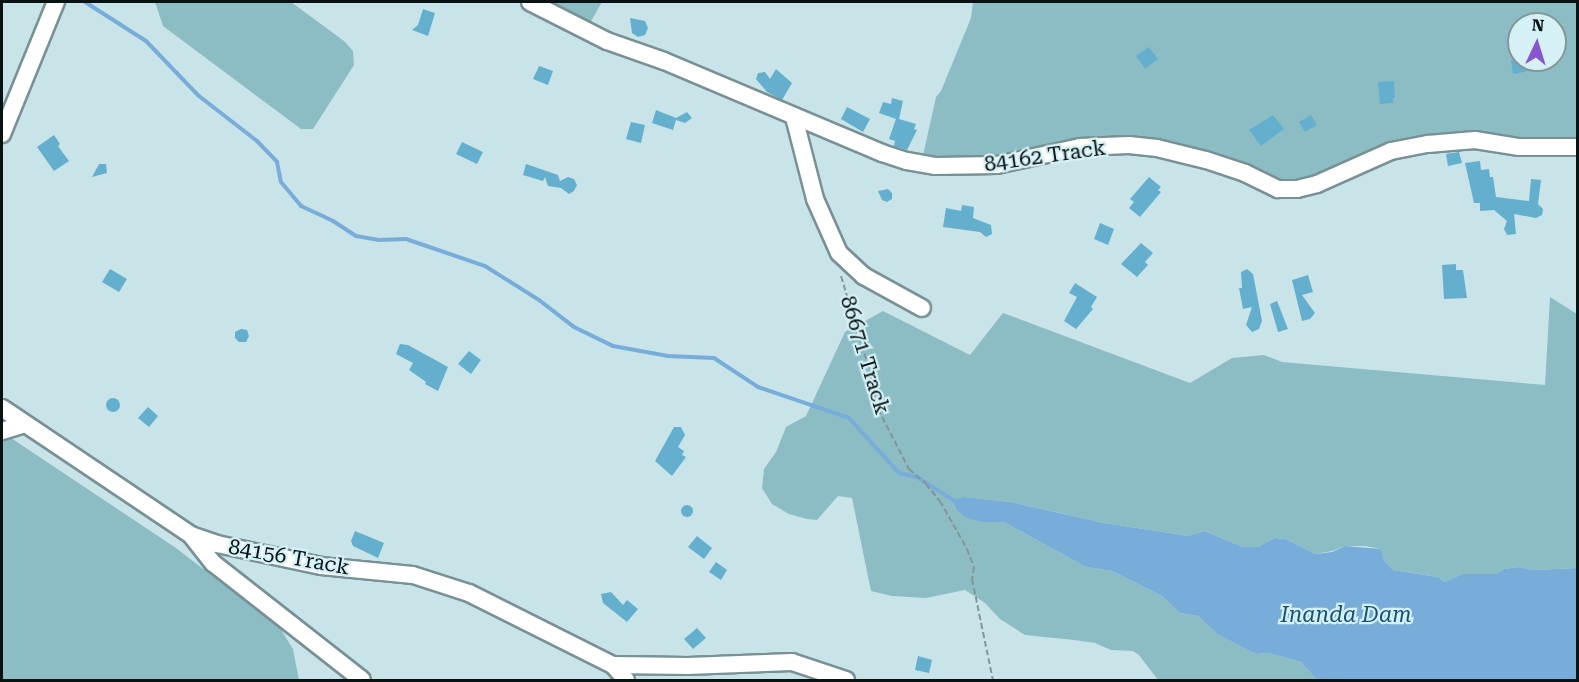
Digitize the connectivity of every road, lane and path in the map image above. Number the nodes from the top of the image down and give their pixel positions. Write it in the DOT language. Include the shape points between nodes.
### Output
graph roads {
  1 [pos="56,2"];
  2 [pos="531,2"];
  3 [pos="794,117"];
  4 [pos="2,134"];
  5 [pos="1578,147"];
  6 [pos="839,269"];
  7 [pos="922,308"];
  8 [pos="2,408"];
  9 [pos="25,424"];
  10 [pos="2,431"];
  11 [pos="191,535"];
  12 [pos="614,665"];
  13 [pos="362,681"];
  14 [pos="626,681"];
  15 [pos="846,681"];
  16 [pos="993,681"];
  1 -- 4 [label="street"];
  2 -- 3 [label="street, 84162 Track" via="607,41"];
  3 -- 5 [label="street, 84162 Track" via="907,161 935,166 997,165 1080,147 1129,146 1157,148 1206,160 1278,189 1317,184 1391,151 1428,144 1475,140 1519,147"];
  3 -- 7 [label="street" via="815,200 839,253 850,266"];
  6 -- 16 [label="path, 86671 Track" via="878,409 909,470 926,484 951,518 974,567 972,579"];
  8 -- 9 [label="street, 84156 Track"];
  9 -- 10 [label="street"];
  9 -- 11 [label="street, 84156 Track"];
  11 -- 12 [label="street, 84156 Track" via="321,566 413,574 469,593"];
  11 -- 13 [label="street" via="213,563"];
  12 -- 14 [label="street, 84156 Track"];
  12 -- 15 [label="street" via="792,662"];
}
